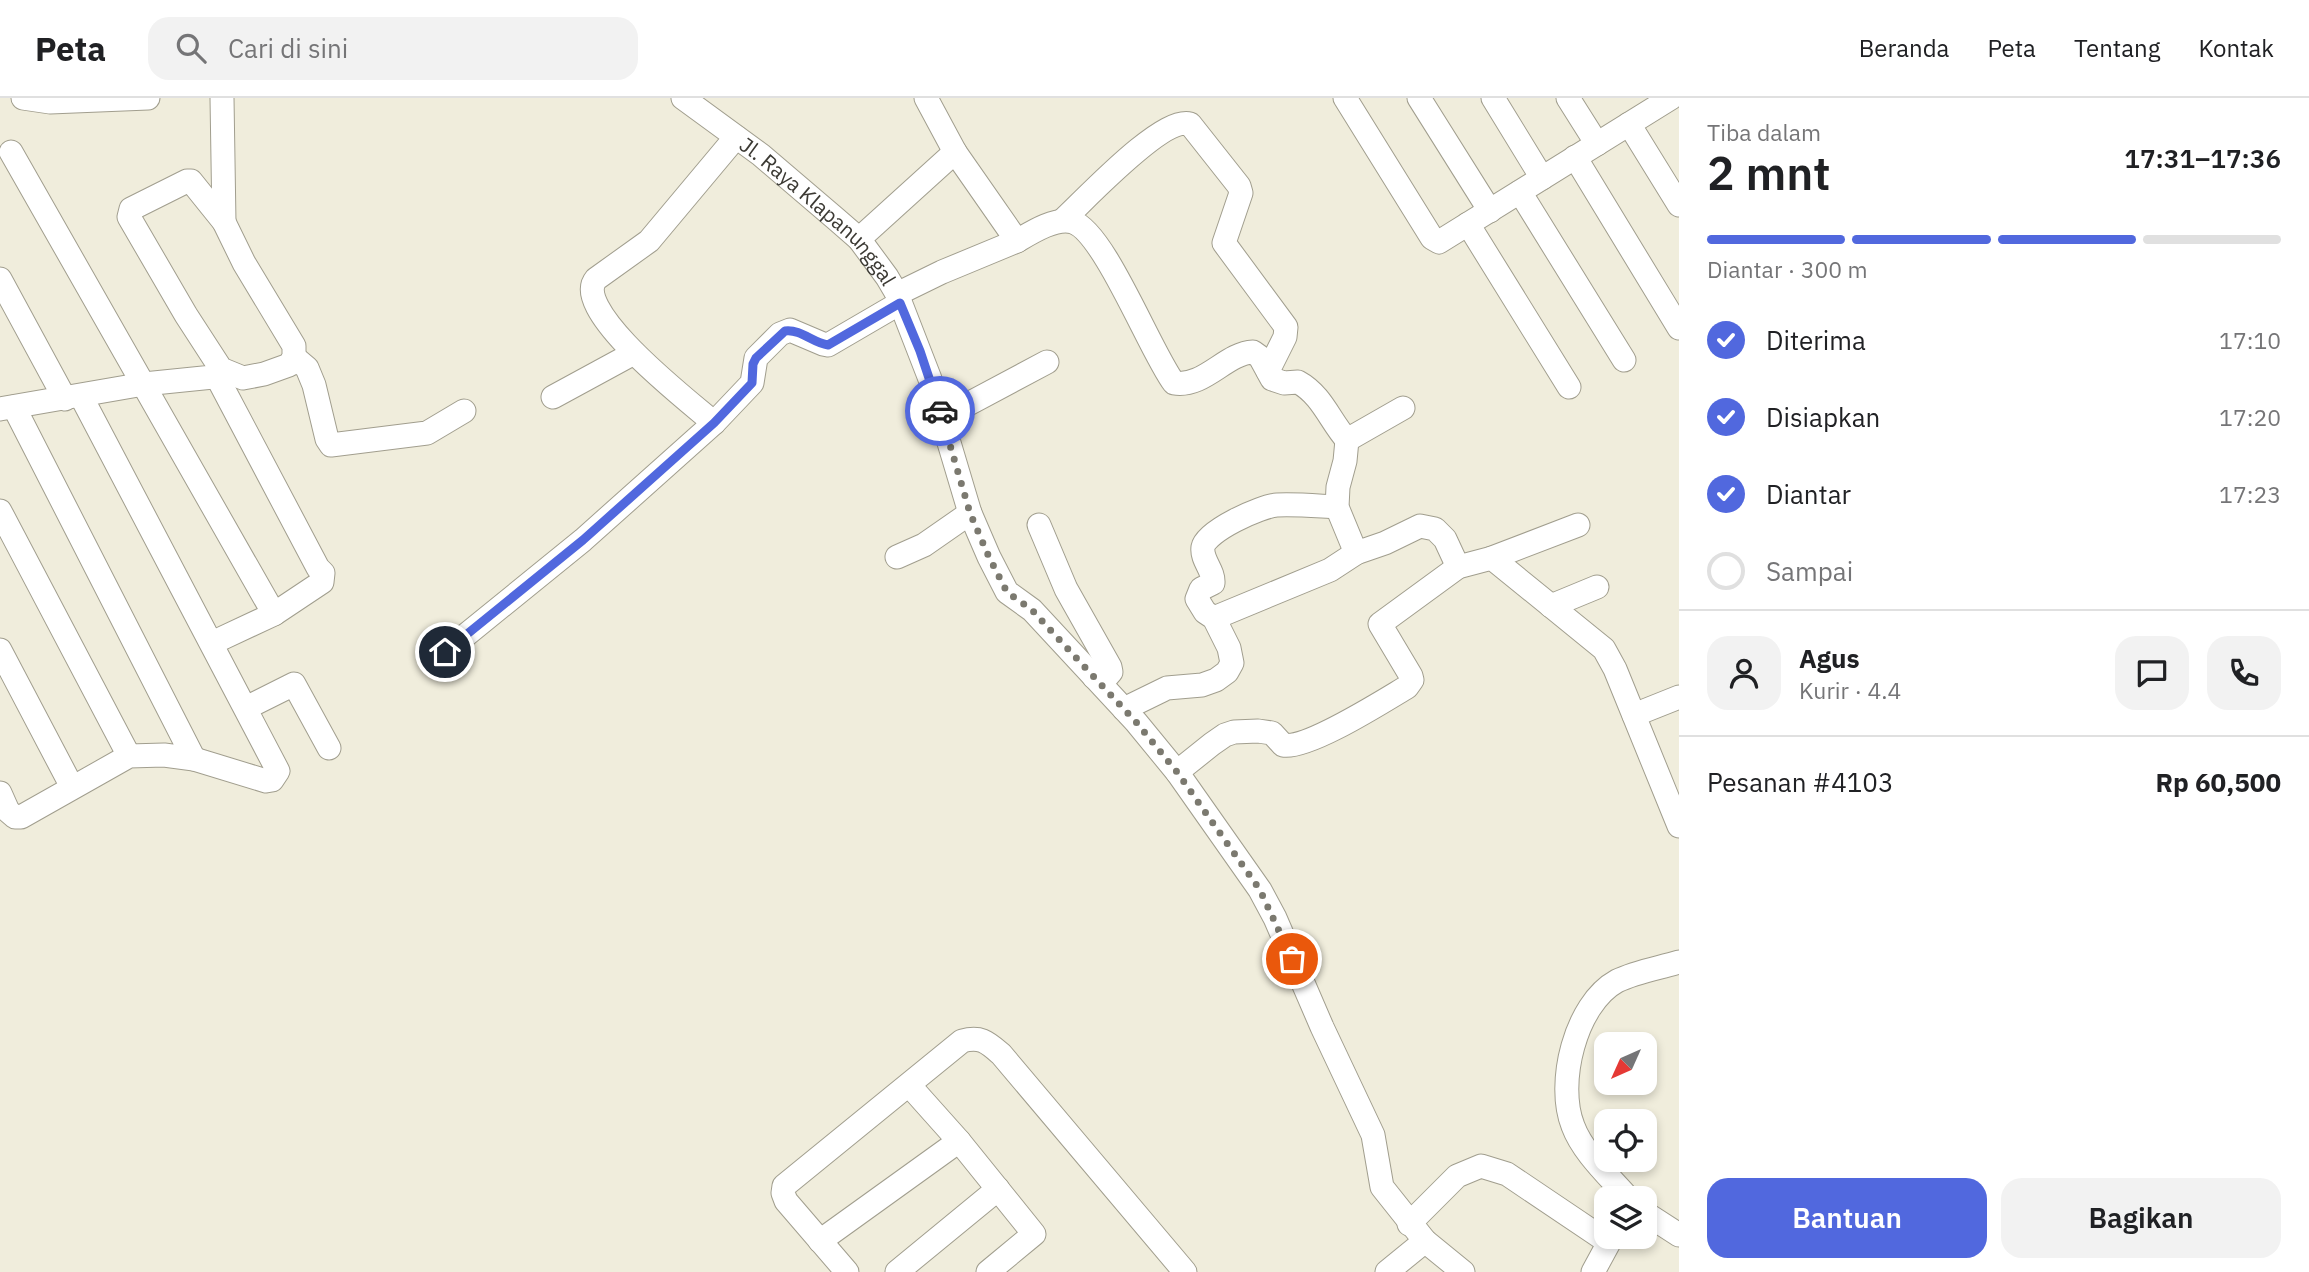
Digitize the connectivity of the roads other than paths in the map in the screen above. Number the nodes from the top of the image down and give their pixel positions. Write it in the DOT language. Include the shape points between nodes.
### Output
graph roads {
  1 [pos="23,98"];
  2 [pos="148,98"];
  3 [pos="222,98"];
  4 [pos="683,98"];
  5 [pos="926,98"];
  6 [pos="1345,98"];
  7 [pos="1419,98"];
  8 [pos="1493,98"];
  9 [pos="1568,98"];
  10 [pos="1671,98"];
  11 [pos="709,105"];
  12 [pos="1629,124"];
  13 [pos="736,137"];
  14 [pos="1597,144"];
  15 [pos="11,152"];
  16 [pos="955,152"];
  17 [pos="1575,158"];
  18 [pos="1542,178"];
  19 [pos="1520,191"];
  20 [pos="1679,205"];
  21 [pos="1490,211"];
  22 [pos="1063,220"];
  23 [pos="224,222"];
  24 [pos="1468,224"];
  25 [pos="859,239"];
  26 [pos="1017,241"];
  27 [pos="0,279"];
  28 [pos="898,299"];
  29 [pos="1679,328"];
  30 [pos="634,353"];
  31 [pos="295,357"];
  32 [pos="1624,360"];
  33 [pos="1046,362"];
  34 [pos="1268,371"];
  35 [pos="218,372"];
  36 [pos="144,384"];
  37 [pos="1569,387"];
  38 [pos="73,397"];
  39 [pos="554,397"];
  40 [pos="7,408"];
  41 [pos="1403,408"];
  42 [pos="464,411"];
  43 [pos="942,418"];
  44 [pos="714,423"];
  45 [pos="1348,440"];
  46 [pos="1337,507"];
  47 [pos="0,511"];
  48 [pos="970,513"];
  49 [pos="1039,525"];
  50 [pos="1578,525"];
  51 [pos="1356,553"];
  52 [pos="897,556"];
  53 [pos="1492,558"];
  54 [pos="1458,568"];
  55 [pos="1597,587"];
  56 [pos="1551,606"];
  57 [pos="274,614"];
  58 [pos="1214,618"];
  59 [pos="212,643"];
  60 [pos="0,650"];
  61 [pos="445,652"];
  62 [pos="1094,677"];
  63 [pos="1679,697"];
  64 [pos="246,708"];
  65 [pos="1124,709"];
  66 [pos="1634,715"];
  67 [pos="329,748"];
  68 [pos="129,757"];
  69 [pos="194,758"];
  70 [pos="1668,770"];
  71 [pos="1177,772"];
  72 [pos="72,787"];
  73 [pos="0,793"];
  74 [pos="1679,826"];
  75 [pos="1679,962"];
  76 [pos="909,1085"];
  77 [pos="959,1140"];
  78 [pos="1618,1186"];
  79 [pos="998,1189"];
  80 [pos="1657,1221"];
  81 [pos="1594,1230"];
  82 [pos="1417,1233"];
  83 [pos="1679,1235"];
  84 [pos="820,1241"];
  85 [pos="1605,1249"];
  86 [pos="847,1272"];
  87 [pos="897,1272"];
  88 [pos="988,1272"];
  89 [pos="1185,1272"];
  90 [pos="1387,1272"];
  91 [pos="1463,1272"];
  92 [pos="1593,1272"];
  1 -- 2 [label="street" via="50,103"];
  3 -- 23 [label="street"];
  4 -- 11 [label="street, Jl. Raya Klapanunggal"];
  5 -- 16 [label="street"];
  6 -- 24 [label="street" via="1432,238 1442,242"];
  7 -- 21 [label="street"];
  8 -- 18 [label="street"];
  9 -- 14 [label="street"];
  10 -- 12 [label="street"];
  11 -- 13 [label="street, Jl. Raya Klapanunggal"];
  12 -- 14 [label="street"];
  12 -- 20 [label="street"];
  13 -- 25 [label="street, Jl. Raya Klapanunggal"];
  13 -- 30 [label="street" via="649,241 592,285 601,314"];
  14 -- 17 [label="street"];
  15 -- 36 [label="street"];
  16 -- 25 [label="street"];
  16 -- 26 [label="street"];
  17 -- 18 [label="street"];
  17 -- 29 [label="street"];
  18 -- 19 [label="street"];
  19 -- 21 [label="street"];
  19 -- 32 [label="street"];
  21 -- 24 [label="street"];
  22 -- 26 [label="street"];
  22 -- 34 [label="street" via="1080,226 1094,243 1174,383 1208,374 1249,351 1260,357"];
  22 -- 34 [label="street" via="1137,150 1178,123 1190,124 1241,193 1224,243 1286,327"];
  23 -- 31 [label="street" via="290,336"];
  23 -- 35 [label="street" via="191,181 130,213"];
  24 -- 37 [label="street"];
  25 -- 28 [label="street, Jl. Raya Klapanunggal"];
  26 -- 28 [label="street" via="942,272"];
  27 -- 38 [label="street"];
  28 -- 43 [label="street, Jl. Raya Klapanunggal"];
  28 -- 44 [label="street" via="828,345 785,331 756,358 752,383"];
  30 -- 39 [label="street"];
  30 -- 44 [label="street"];
  31 -- 35 [label="street" via="289,365 264,374 243,377"];
  31 -- 42 [label="street" via="311,377 331,445 427,433"];
  33 -- 43 [label="street"];
  34 -- 45 [label="street" via="1278,382 1304,385 1319,398"];
  35 -- 36 [label="street"];
  35 -- 57 [label="street" via="323,573 322,582"];
  36 -- 38 [label="street"];
  36 -- 57 [label="street"];
  38 -- 40 [label="street"];
  38 -- 59 [label="street"];
  40 -- 69 [label="street"];
  41 -- 45 [label="street"];
  43 -- 48 [label="street, Jl. Raya Klapanunggal"];
  44 -- 61 [label="street" via="583,540"];
  45 -- 46 [label="street"];
  46 -- 51 [label="street"];
  46 -- 58 [label="street" via="1275,505 1212,533 1203,549 1213,583 1200,589 1197,598"];
  47 -- 68 [label="street"];
  48 -- 52 [label="street" via="924,545"];
  48 -- 62 [label="street, Jl. Raya Klapanunggal" via="1007,592 1032,610"];
  49 -- 62 [label="street" via="1066,589 1110,667 1104,680"];
  50 -- 53 [label="street"];
  51 -- 54 [label="street" via="1420,526 1435,529"];
  51 -- 58 [label="street" via="1330,570"];
  53 -- 54 [label="street"];
  53 -- 56 [label="street"];
  54 -- 71 [label="street" via="1380,624 1411,676 1408,687 1295,745 1283,745 1265,732 1225,735"];
  55 -- 56 [label="street"];
  56 -- 66 [label="street" via="1604,649"];
  57 -- 59 [label="street"];
  58 -- 65 [label="street" via="1229,648 1232,663 1227,672 1202,685 1167,688"];
  59 -- 64 [label="street"];
  60 -- 72 [label="street"];
  62 -- 65 [label="street, Jl. Raya Klapanunggal"];
  63 -- 66 [label="street"];
  64 -- 67 [label="street" via="294,684"];
  64 -- 69 [label="street" via="278,771 272,780"];
  65 -- 71 [label="street, Jl. Raya Klapanunggal"];
  66 -- 70 [label="street"];
  68 -- 69 [label="street"];
  68 -- 72 [label="street"];
  70 -- 74 [label="street"];
  71 -- 82 [label="street, Jl. Raya Klapanunggal" via="1275,918 1373,1135 1382,1187"];
  72 -- 73 [label="street" via="21,817 8,811"];
  75 -- 78 [label="street" via="1618,981 1602,992 1590,1008 1568,1060 1567,1100 1573,1128"];
  76 -- 77 [label="street"];
  76 -- 84 [label="street" via="784,1186 786,1201"];
  76 -- 89 [label="street" via="962,1041 974,1038 989,1043"];
  77 -- 79 [label="street"];
  77 -- 84 [label="street"];
  79 -- 87 [label="street"];
  79 -- 88 [label="street" via="1034,1234"];
  80 -- 83 [label="street"];
  81 -- 82 [label="street" via="1507,1174 1480,1166 1457,1176"];
  82 -- 90 [label="street"];
  82 -- 91 [label="street, Jl. Raya Klapanunggal"];
  84 -- 86 [label="street"];
  85 -- 92 [label="street"];
}
